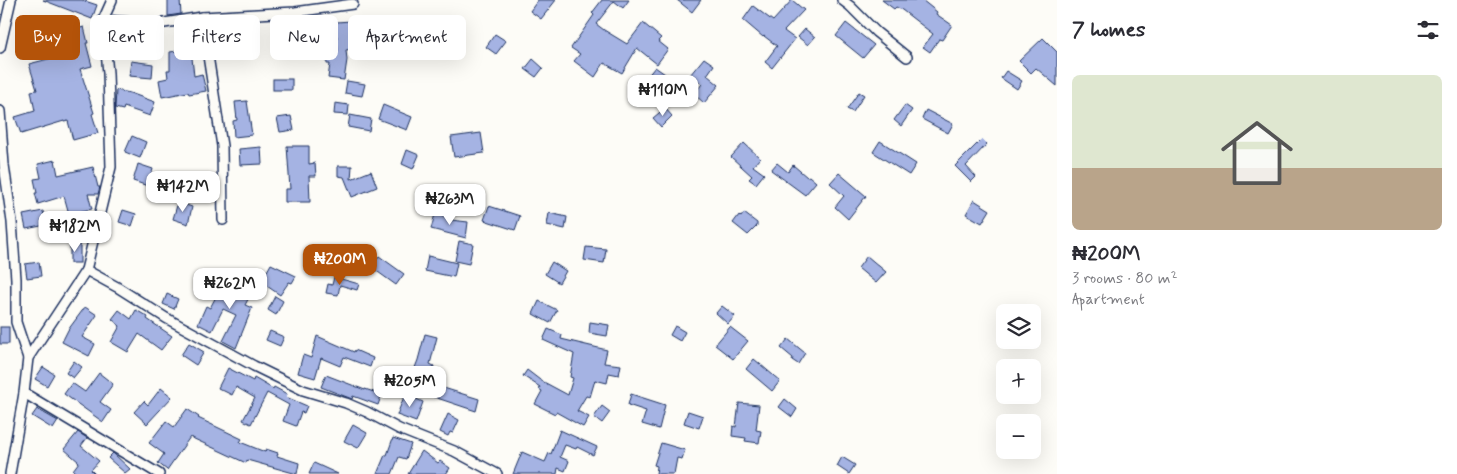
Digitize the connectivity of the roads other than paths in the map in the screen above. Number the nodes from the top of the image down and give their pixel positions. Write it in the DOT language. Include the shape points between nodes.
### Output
graph roads {
  1 [pos="11,0"];
  2 [pos="112,0"];
  3 [pos="842,0"];
  4 [pos="353,4"];
  5 [pos="105,15"];
  6 [pos="239,15"];
  7 [pos="0,48"];
  8 [pos="907,57"];
  9 [pos="107,60"];
  10 [pos="209,60"];
  11 [pos="0,111"];
  12 [pos="222,220"];
  13 [pos="86,270"];
  14 [pos="28,358"];
  15 [pos="24,393"];
  16 [pos="10,474"];
  17 [pos="159,474"];
  18 [pos="497,474"];
  1 -- 7 [label="street"];
  2 -- 5 [label="street"];
  3 -- 8 [label="street"];
  4 -- 6 [label="street"];
  9 -- 13 [label="street" via="110,167"];
  10 -- 12 [label="street" via="222,146"];
  11 -- 14 [label="street" via="12,222 16,322"];
  13 -- 14 [label="street"];
  13 -- 18 [label="street" via="166,318 303,390 367,412"];
  14 -- 15 [label="street"];
  15 -- 16 [label="street"];
  15 -- 17 [label="street"];
}
